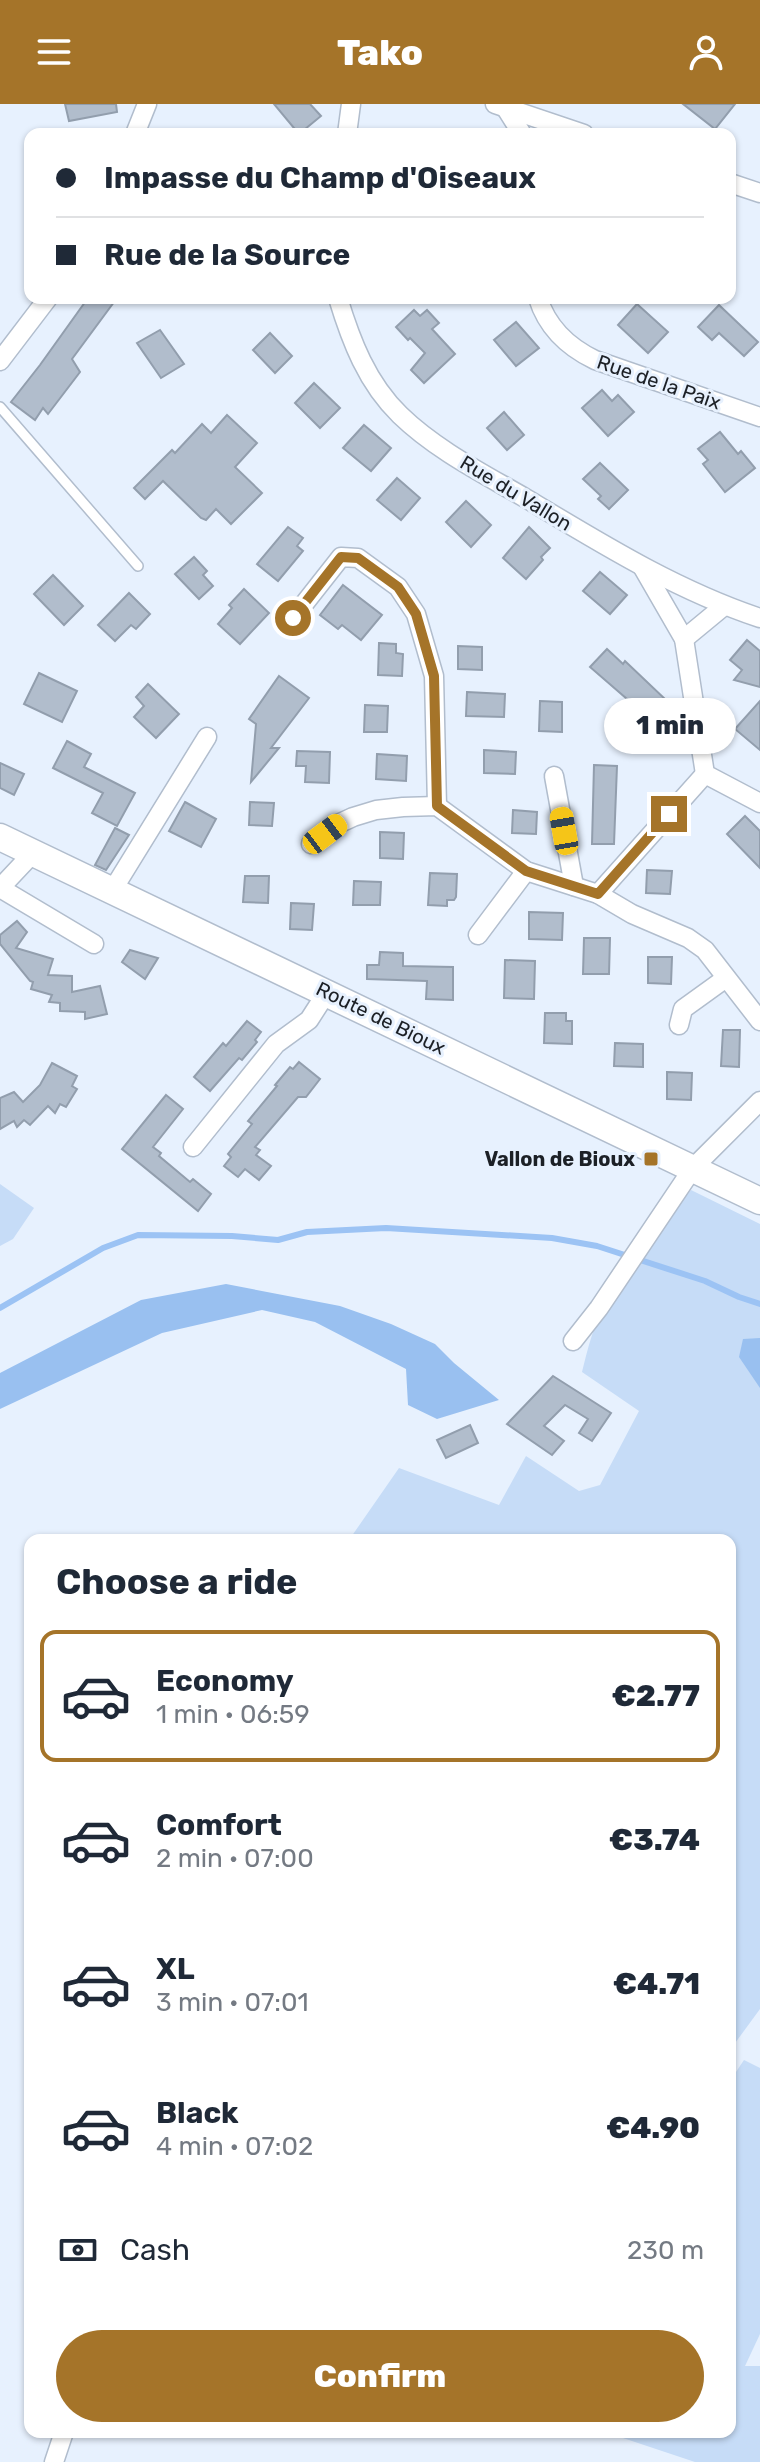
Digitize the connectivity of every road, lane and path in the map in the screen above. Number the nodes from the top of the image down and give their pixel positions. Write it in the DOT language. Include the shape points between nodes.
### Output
graph roads {
  1 [pos="147,104"];
  2 [pos="351,104"];
  3 [pos="500,106"];
  4 [pos="137,128"];
  5 [pos="348,128"];
  6 [pos="517,128"];
  7 [pos="566,128"];
  8 [pos="736,185"];
  9 [pos="760,193"];
  10 [pos="43,304"];
  11 [pos="340,304"];
  12 [pos="541,304"];
  13 [pos="0,361"];
  14 [pos="0,407"];
  15 [pos="760,417"];
  16 [pos="138,566"];
  17 [pos="643,568"];
  18 [pos="724,606"];
  19 [pos="293,618"];
  20 [pos="760,618"];
  21 [pos="684,639"];
  22 [pos="207,737"];
  23 [pos="705,774"];
  24 [pos="554,776"];
  25 [pos="760,803"];
  26 [pos="437,806"];
  27 [pos="0,837"];
  28 [pos="311,844"];
  29 [pos="33,853"];
  30 [pos="526,871"];
  31 [pos="574,886"];
  32 [pos="0,888"];
  33 [pos="112,891"];
  34 [pos="598,894"];
  35 [pos="478,935"];
  36 [pos="94,944"];
  37 [pos="726,978"];
  38 [pos="327,992"];
  39 [pos="760,1021"];
  40 [pos="679,1025"];
  41 [pos="760,1101"];
  42 [pos="193,1147"];
  43 [pos="693,1168"];
  44 [pos="760,1201"];
  45 [pos="573,1341"];
  46 [pos="62,2438"];
  47 [pos="54,2462"];
  1 -- 4 [label="street"];
  2 -- 5 [label="street"];
  3 -- 6 [label="street"];
  3 -- 7 [label="street"];
  8 -- 9 [label="street"];
  10 -- 13 [label="street"];
  11 -- 17 [label="street, Rue du Vallon" via="351,342 398,414 462,461"];
  12 -- 15 [label="street, Rue de la Paix" via="557,334 577,351"];
  14 -- 16 [label="lane"];
  17 -- 18 [label="street, Rue du Vallon"];
  17 -- 21 [label="street"];
  18 -- 20 [label="street, Rue du Vallon"];
  18 -- 21 [label="street"];
  19 -- 26 [label="street" via="341,557 358,558 398,587 416,614 434,676"];
  21 -- 23 [label="street"];
  22 -- 33 [label="street"];
  23 -- 25 [label="street"];
  23 -- 34 [label="street"];
  24 -- 31 [label="street"];
  26 -- 28 [label="street" via="376,810 338,824"];
  26 -- 30 [label="street"];
  27 -- 29 [label="main road, Route de Bioux"];
  29 -- 32 [label="street"];
  29 -- 33 [label="main road, Route de Bioux"];
  30 -- 31 [label="street"];
  30 -- 35 [label="street"];
  31 -- 34 [label="street"];
  32 -- 36 [label="street"];
  33 -- 38 [label="main road, Route de Bioux"];
  34 -- 37 [label="street" via="688,938 705,950"];
  37 -- 39 [label="street"];
  37 -- 40 [label="street" via="683,1009"];
  38 -- 42 [label="street" via="309,1020 276,1044"];
  38 -- 43 [label="main road, Route de Bioux"];
  41 -- 43 [label="street"];
  43 -- 44 [label="main road, Route de Bioux"];
  43 -- 45 [label="street"];
  46 -- 47 [label="street"];
}
